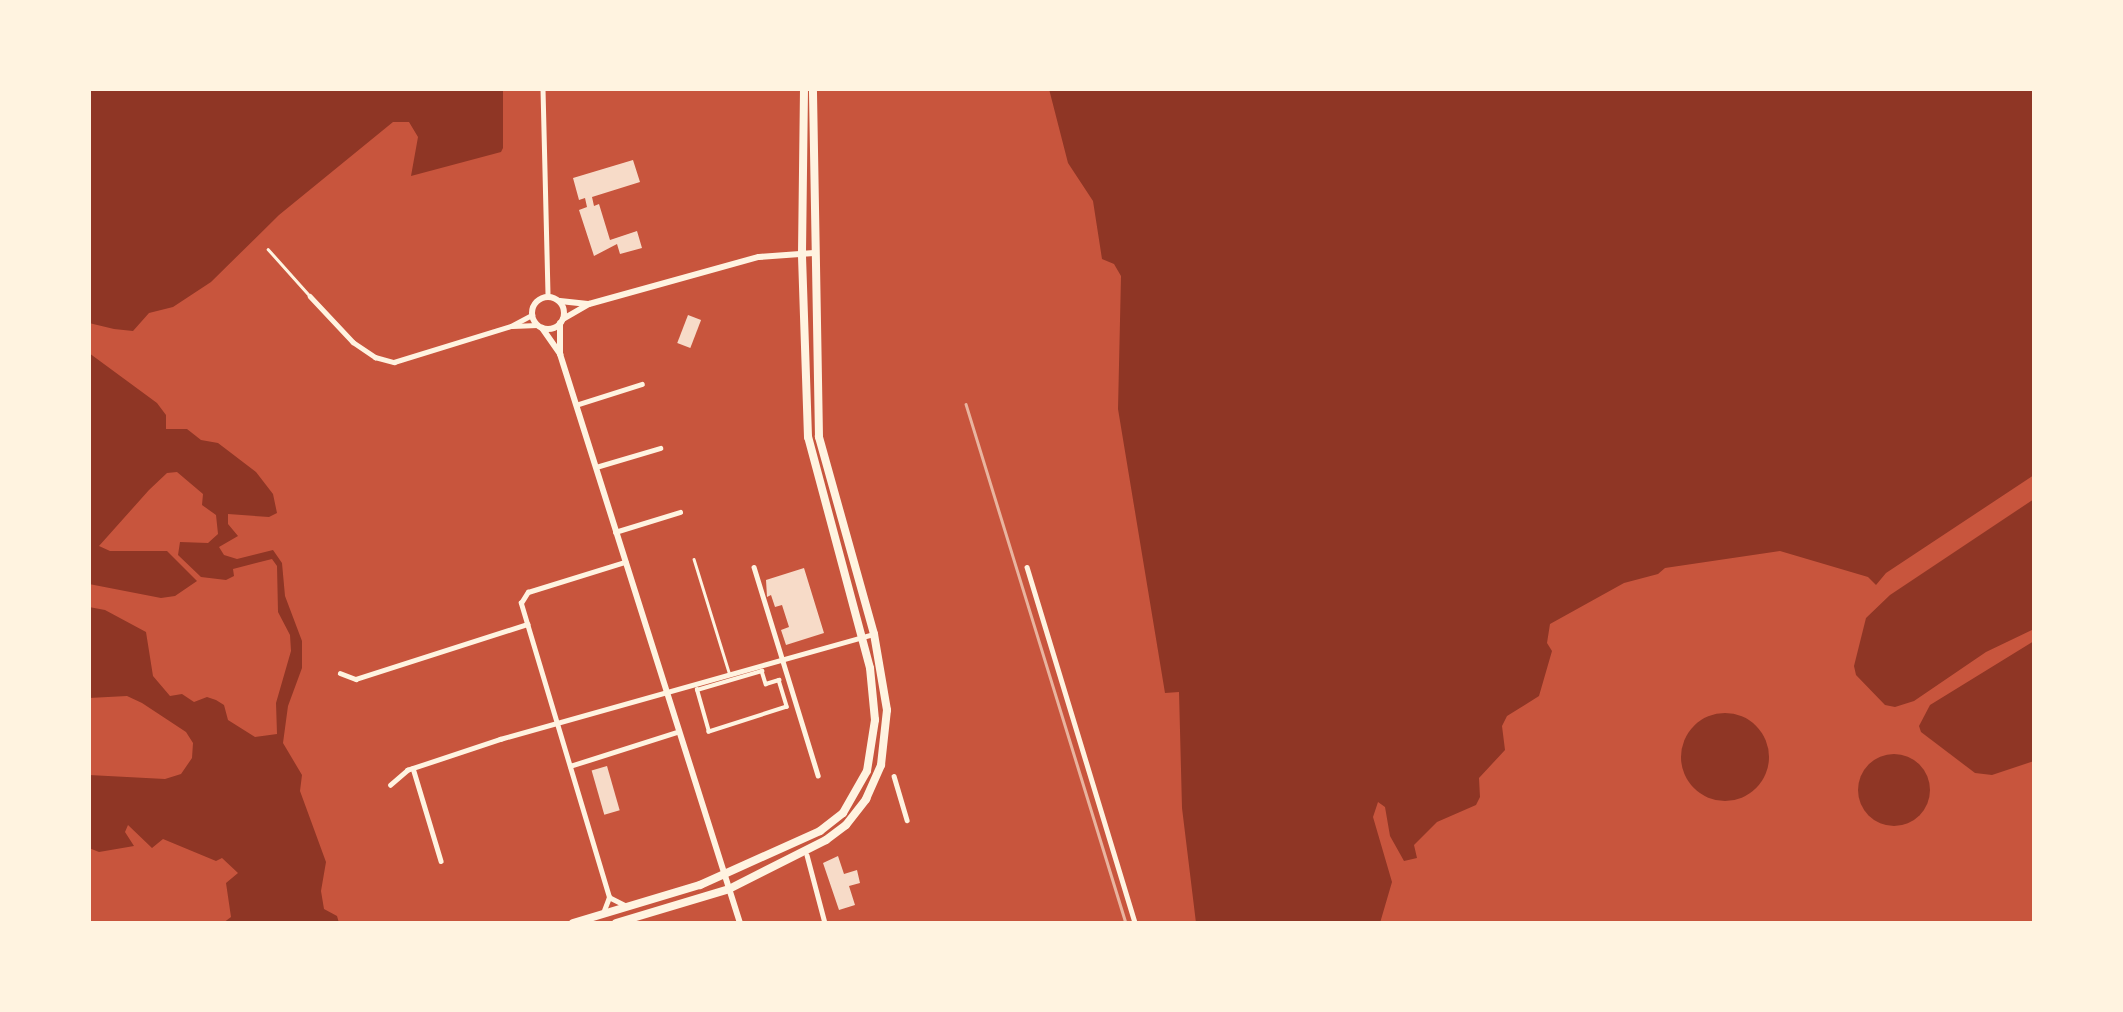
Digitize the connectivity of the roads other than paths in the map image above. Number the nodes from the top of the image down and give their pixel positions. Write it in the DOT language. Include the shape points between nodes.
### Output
graph roads {
  1 [pos="543,89"];
  2 [pos="808,92"];
  3 [pos="268,249"];
  4 [pos="802,253"];
  5 [pos="814,253"];
  6 [pos="310,296"];
  7 [pos="548,297"];
  8 [pos="558,300"];
  9 [pos="589,304"];
  10 [pos="532,315"];
  11 [pos="561,321"];
  12 [pos="511,326"];
  13 [pos="539,326"];
  14 [pos="560,354"];
  15 [pos="642,384"];
  16 [pos="576,405"];
  17 [pos="660,448"];
  18 [pos="596,467"];
  19 [pos="680,512"];
  20 [pos="615,532"];
  21 [pos="694,559"];
  22 [pos="625,562"];
  23 [pos="754,567"];
  24 [pos="1027,567"];
  25 [pos="527,624"];
  26 [pos="874,634"];
  27 [pos="862,638"];
  28 [pos="782,660"];
  29 [pos="340,673"];
  30 [pos="730,675"];
  31 [pos="779,680"];
  32 [pos="666,694"];
  33 [pos="557,723"];
  34 [pos="677,732"];
  35 [pos="570,766"];
  36 [pos="412,768"];
  37 [pos="818,775"];
  38 [pos="894,776"];
  39 [pos="390,785"];
  40 [pos="907,820"];
  41 [pos="807,855"];
  42 [pos="440,861"];
  43 [pos="723,874"];
  44 [pos="729,889"];
  45 [pos="609,897"];
  46 [pos="627,906"];
  47 [pos="603,913"];
  48 [pos="573,923"];
  49 [pos="616,923"];
  50 [pos="740,923"];
  51 [pos="825,923"];
  52 [pos="1135,923"];
  1 -- 7 [label="street"];
  2 -- 4 [label="highway"];
  2 -- 5 [label="highway"];
  3 -- 6 [label="lane"];
  4 -- 5 [label="street"];
  4 -- 9 [label="street" via="759,257"];
  4 -- 27 [label="highway" via="808,437"];
  5 -- 26 [label="highway" via="818,436"];
  6 -- 12 [label="street" via="353,342 388,361"];
  7 -- 8 [label="street"];
  7 -- 10 [label="street" via="534,304"];
  8 -- 9 [label="street"];
  8 -- 11 [label="street"];
  9 -- 11 [label="street"];
  10 -- 12 [label="street"];
  10 -- 13 [label="street"];
  11 -- 13 [label="street"];
  11 -- 14 [label="street"];
  12 -- 13 [label="street"];
  13 -- 14 [label="street"];
  14 -- 16 [label="street"];
  15 -- 16 [label="street"];
  16 -- 18 [label="street"];
  17 -- 18 [label="street"];
  18 -- 20 [label="street"];
  19 -- 20 [label="street"];
  20 -- 22 [label="street"];
  21 -- 30 [label="lane"];
  22 -- 25 [label="street" via="527,592 521,603"];
  22 -- 32 [label="street"];
  23 -- 28 [label="street"];
  24 -- 52 [label="street"];
  25 -- 29 [label="street" via="356,679"];
  25 -- 33 [label="street"];
  26 -- 27 [label="street"];
  26 -- 44 [label="highway" via="887,710 885,747 866,799 846,825 826,839"];
  27 -- 28 [label="street"];
  27 -- 43 [label="highway" via="875,720 870,758 856,796 820,831"];
  28 -- 30 [label="street"];
  28 -- 37 [label="street"];
  30 -- 32 [label="street"];
  31 -- 31 [label="street" via="787,707 709,732 697,690 762,671 766,684"];
  32 -- 33 [label="street"];
  32 -- 34 [label="street"];
  33 -- 35 [label="street"];
  33 -- 36 [label="street"];
  34 -- 35 [label="street"];
  34 -- 43 [label="street"];
  35 -- 45 [label="street"];
  36 -- 39 [label="street"];
  36 -- 42 [label="street"];
  38 -- 40 [label="street"];
  41 -- 51 [label="street"];
  43 -- 44 [label="street"];
  43 -- 46 [label="highway"];
  44 -- 49 [label="highway"];
  44 -- 50 [label="street"];
  45 -- 46 [label="street"];
  45 -- 47 [label="street"];
  46 -- 47 [label="highway"];
  47 -- 48 [label="highway"];
}
